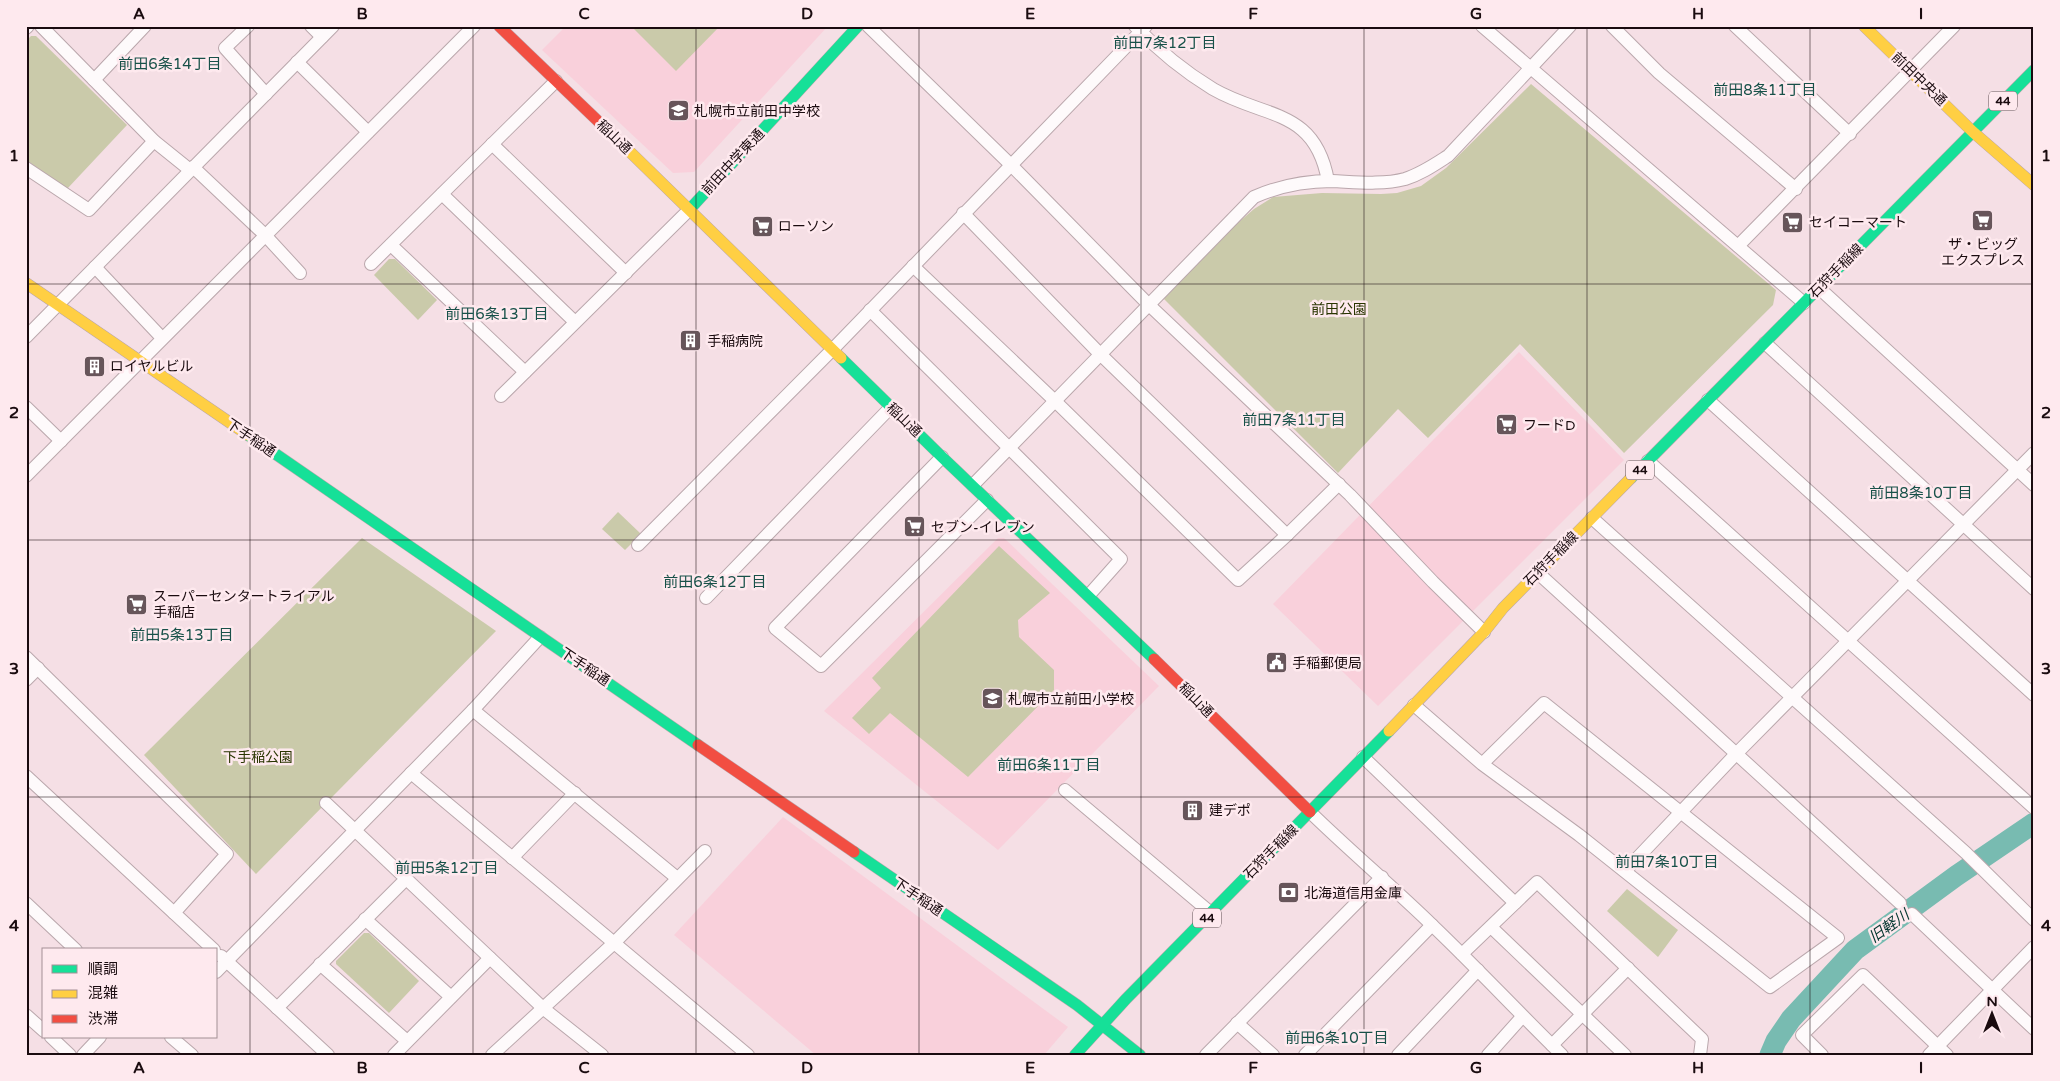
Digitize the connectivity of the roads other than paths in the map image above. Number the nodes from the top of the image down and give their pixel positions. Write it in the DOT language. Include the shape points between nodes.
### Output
graph roads {
  1 [pos="41,26"];
  2 [pos="145,26"];
  3 [pos="248,26"];
  4 [pos="311,26"];
  5 [pos="333,26"];
  6 [pos="474,26"];
  7 [pos="499,26"];
  8 [pos="858,26"];
  9 [pos="868,26"];
  10 [pos="1482,26"];
  11 [pos="1570,26"];
  12 [pos="1612,26"];
  13 [pos="1735,26"];
  14 [pos="1864,26"];
  15 [pos="1954,26"];
  16 [pos="1141,28"];
  17 [pos="322,37"];
  18 [pos="298,62"];
  19 [pos="1530,67"];
  20 [pos="2034,70"];
  21 [pos="1911,72"];
  22 [pos="94,80"];
  23 [pos="556,81"];
  24 [pos="266,94"];
  25 [pos="368,132"];
  26 [pos="1973,132"];
  27 [pos="1850,134"];
  28 [pos="154,141"];
  29 [pos="492,144"];
  30 [pos="1011,165"];
  31 [pos="26,168"];
  32 [pos="192,169"];
  33 [pos="1328,182"];
  34 [pos="2034,184"];
  35 [pos="1796,189"];
  36 [pos="442,194"];
  37 [pos="690,209"];
  38 [pos="963,213"];
  39 [pos="265,235"];
  40 [pos="391,245"];
  41 [pos="1738,246"];
  42 [pos="371,264"];
  43 [pos="913,266"];
  44 [pos="94,267"];
  45 [pos="300,273"];
  46 [pos="626,273"];
  47 [pos="26,283"];
  48 [pos="1819,288"];
  49 [pos="1804,303"];
  50 [pos="1148,304"];
  51 [pos="58,305"];
  52 [pos="870,310"];
  53 [pos="575,322"];
  54 [pos="26,337"];
  55 [pos="162,338"];
  56 [pos="1765,343"];
  57 [pos="832,350"];
  58 [pos="1100,354"];
  59 [pos="139,361"];
  60 [pos="525,372"];
  61 [pos="501,396"];
  62 [pos="1708,400"];
  63 [pos="1055,402"];
  64 [pos="26,407"];
  65 [pos="891,407"];
  66 [pos="61,441"];
  67 [pos="1008,448"];
  68 [pos="2034,453"];
  69 [pos="942,457"];
  70 [pos="1648,461"];
  71 [pos="2016,469"];
  72 [pos="26,476"];
  73 [pos="1339,484"];
  74 [pos="973,485"];
  75 [pos="2034,485"];
  76 [pos="987,500"];
  77 [pos="1592,518"];
  78 [pos="1963,524"];
  79 [pos="1287,536"];
  80 [pos="638,545"];
  81 [pos="1538,572"];
  82 [pos="1908,581"];
  83 [pos="2034,589"];
  84 [pos="1089,595"];
  85 [pos="706,598"];
  86 [pos="1484,632"];
  87 [pos="540,637"];
  88 [pos="1849,642"];
  89 [pos="26,657"];
  90 [pos="38,668"];
  91 [pos="26,680"];
  92 [pos="2034,695"];
  93 [pos="1794,698"];
  94 [pos="1414,705"];
  95 [pos="473,710"];
  96 [pos="1736,754"];
  97 [pos="1363,757"];
  98 [pos="1482,764"];
  99 [pos="411,773"];
  100 [pos="28,780"];
  101 [pos="1065,790"];
  102 [pos="575,793"];
  103 [pos="326,803"];
  104 [pos="2034,808"];
  105 [pos="1310,812"];
  106 [pos="1681,814"];
  107 [pos="355,830"];
  108 [pos="705,851"];
  109 [pos="512,858"];
  110 [pos="1625,872"];
  111 [pos="1382,877"];
  112 [pos="677,878"];
  113 [pos="406,879"];
  114 [pos="26,902"];
  115 [pos="1900,903"];
  116 [pos="1515,904"];
  117 [pos="174,913"];
  118 [pos="1211,913"];
  119 [pos="1912,914"];
  120 [pos="365,920"];
  121 [pos="2034,920"];
  122 [pos="1432,925"];
  123 [pos="1491,927"];
  124 [pos="614,943"];
  125 [pos="2034,947"];
  126 [pos="74,948"];
  127 [pos="212,948"];
  128 [pos="218,954"];
  129 [pos="1462,954"];
  130 [pos="490,958"];
  131 [pos="227,961"];
  132 [pos="320,964"];
  133 [pos="1628,968"];
  134 [pos="218,970"];
  135 [pos="1478,970"];
  136 [pos="1993,989"];
  137 [pos="451,997"];
  138 [pos="277,1008"];
  139 [pos="544,1009"];
  140 [pos="1582,1014"];
  141 [pos="26,1015"];
  142 [pos="1522,1017"];
  143 [pos="1237,1023"];
  144 [pos="1103,1024"];
  145 [pos="42,1029"];
  146 [pos="2034,1029"];
  147 [pos="52,1038"];
  148 [pos="99,1038"];
  149 [pos="173,1038"];
  150 [pos="408,1041"];
  151 [pos="1552,1045"];
  152 [pos="1938,1052"];
  153 [pos="326,1054"];
  154 [pos="70,1055"];
  155 [pos="83,1055"];
  156 [pos="192,1055"];
  157 [pos="394,1055"];
  158 [pos="492,1055"];
  159 [pos="602,1055"];
  160 [pos="748,1055"];
  161 [pos="1075,1055"];
  162 [pos="1140,1055"];
  163 [pos="1206,1055"];
  164 [pos="1273,1055"];
  165 [pos="1305,1055"];
  166 [pos="1398,1055"];
  167 [pos="1488,1055"];
  168 [pos="1562,1055"];
  169 [pos="1624,1055"];
  170 [pos="1700,1055"];
  171 [pos="1822,1055"];
  1 -- 22 [label="street"];
  2 -- 22 [label="street"];
  3 -- 24 [label="street" via="225,48"];
  4 -- 17 [label="street"];
  5 -- 17 [label="street"];
  6 -- 25 [label="street"];
  7 -- 23 [label="street, 稲山通"];
  8 -- 37 [label="street, 前田中学東通"];
  9 -- 30 [label="street"];
  10 -- 19 [label="street"];
  11 -- 19 [label="street"];
  12 -- 35 [label="street" via="1659,73"];
  13 -- 27 [label="street"];
  14 -- 21 [label="street, 前田中央通"];
  15 -- 21 [label="street"];
  16 -- 30 [label="street"];
  16 -- 33 [label="street" via="1189,73 1242,103 1289,120 1309,135 1325,166"];
  17 -- 18 [label="street"];
  18 -- 24 [label="street"];
  18 -- 25 [label="street"];
  19 -- 33 [label="street" via="1448,156 1428,170 1403,179"];
  19 -- 41 [label="street"];
  20 -- 26 [label="street, 石狩手稲線 / 44"];
  21 -- 26 [label="street, 前田中央通"];
  21 -- 27 [label="street"];
  22 -- 28 [label="street"];
  23 -- 29 [label="street"];
  23 -- 37 [label="street, 稲山通"];
  24 -- 32 [label="street"];
  25 -- 39 [label="street"];
  26 -- 34 [label="street, 前田中央通"];
  26 -- 48 [label="street, 石狩手稲線 / 44"];
  27 -- 35 [label="street"];
  28 -- 31 [label="street" via="89,210"];
  28 -- 32 [label="street"];
  29 -- 36 [label="street"];
  29 -- 46 [label="street"];
  30 -- 38 [label="street"];
  30 -- 50 [label="street"];
  32 -- 39 [label="street"];
  32 -- 44 [label="street"];
  33 -- 50 [label="street" via="1275,188 1254,197"];
  35 -- 41 [label="street"];
  36 -- 40 [label="street"];
  36 -- 53 [label="street"];
  37 -- 46 [label="street"];
  37 -- 57 [label="street, 稲山通"];
  38 -- 43 [label="street"];
  38 -- 58 [label="street"];
  39 -- 45 [label="street"];
  39 -- 55 [label="street"];
  40 -- 42 [label="street"];
  40 -- 60 [label="street"];
  41 -- 49 [label="street"];
  43 -- 52 [label="street"];
  43 -- 63 [label="street"];
  44 -- 51 [label="street"];
  44 -- 55 [label="street"];
  46 -- 53 [label="street"];
  47 -- 51 [label="street, 下手稲通"];
  48 -- 49 [label="street, 石狩手稲線 / 44"];
  48 -- 71 [label="street"];
  49 -- 56 [label="street, 石狩手稲線 / 44"];
  50 -- 58 [label="street"];
  50 -- 73 [label="street"];
  51 -- 54 [label="street"];
  51 -- 59 [label="street, 下手稲通"];
  52 -- 57 [label="street"];
  52 -- 67 [label="street"];
  53 -- 60 [label="street"];
  55 -- 59 [label="street"];
  56 -- 62 [label="street, 石狩手稲線 / 44"];
  56 -- 78 [label="street"];
  57 -- 65 [label="street, 稲山通"];
  57 -- 80 [label="street"];
  58 -- 63 [label="street"];
  58 -- 79 [label="street"];
  59 -- 66 [label="street"];
  59 -- 87 [label="street, 下手稲通"];
  60 -- 61 [label="street"];
  62 -- 70 [label="street, 石狩手稲線 / 44"];
  62 -- 82 [label="street"];
  63 -- 67 [label="street"];
  63 -- 79 [label="street" via="1238,580"];
  64 -- 66 [label="street"];
  65 -- 69 [label="street, 稲山通"];
  65 -- 85 [label="street"];
  66 -- 72 [label="street"];
  67 -- 74 [label="street"];
  67 -- 84 [label="street" via="1121,559"];
  68 -- 71 [label="street"];
  69 -- 74 [label="street, 稲山通"];
  69 -- 76 [label="street" via="775,628 821,666"];
  70 -- 77 [label="street, 石狩手稲線 / 44"];
  70 -- 88 [label="street"];
  71 -- 75 [label="street"];
  71 -- 78 [label="street"];
  73 -- 79 [label="street"];
  73 -- 86 [label="street"];
  74 -- 76 [label="street, 稲山通"];
  76 -- 84 [label="street, 稲山通"];
  77 -- 81 [label="street, 石狩手稲線 / 44"];
  77 -- 93 [label="street"];
  78 -- 82 [label="street"];
  78 -- 83 [label="street"];
  81 -- 86 [label="street, 石狩手稲線 / 44"];
  81 -- 96 [label="street"];
  82 -- 88 [label="street"];
  82 -- 92 [label="street"];
  84 -- 105 [label="street, 稲山通"];
  86 -- 94 [label="street, 石狩手稲線 / 44"];
  87 -- 95 [label="street"];
  87 -- 144 [label="street, 下手稲通"];
  88 -- 93 [label="street"];
  88 -- 104 [label="street"];
  89 -- 90 [label="street"];
  90 -- 91 [label="street"];
  90 -- 117 [label="street" via="227,854"];
  93 -- 96 [label="street"];
  93 -- 121 [label="street" via="1966,853"];
  94 -- 97 [label="street, 石狩手稲線 / 44"];
  94 -- 98 [label="street"];
  95 -- 99 [label="street"];
  95 -- 102 [label="street"];
  96 -- 106 [label="street"];
  96 -- 115 [label="street"];
  97 -- 105 [label="street, 石狩手稲線 / 44"];
  97 -- 116 [label="street"];
  98 -- 106 [label="street" via="1544,703"];
  98 -- 110 [label="street"];
  99 -- 107 [label="street"];
  99 -- 109 [label="street"];
  100 -- 117 [label="street"];
  101 -- 118 [label="street"];
  102 -- 109 [label="street"];
  102 -- 112 [label="street"];
  103 -- 107 [label="street"];
  105 -- 111 [label="street"];
  105 -- 118 [label="street, 石狩手稲線 / 44"];
  106 -- 110 [label="street"];
  106 -- 110 [label="street" via="1838,938 1770,987"];
  107 -- 113 [label="street"];
  107 -- 131 [label="street"];
  108 -- 112 [label="street"];
  109 -- 124 [label="street"];
  111 -- 122 [label="street"];
  111 -- 143 [label="street"];
  112 -- 124 [label="street"];
  113 -- 120 [label="street"];
  113 -- 130 [label="street"];
  114 -- 126 [label="street"];
  116 -- 123 [label="street"];
  116 -- 133 [label="street" via="1537,882"];
  117 -- 127 [label="street"];
  118 -- 144 [label="street, 石狩手稲線 / 44"];
  119 -- 136 [label="street"];
  120 -- 132 [label="street"];
  120 -- 137 [label="street"];
  122 -- 129 [label="street"];
  122 -- 165 [label="street"];
  123 -- 129 [label="street"];
  123 -- 140 [label="street"];
  124 -- 139 [label="street"];
  124 -- 160 [label="street"];
  125 -- 136 [label="street"];
  128 -- 131 [label="street"];
  129 -- 135 [label="street"];
  130 -- 137 [label="street"];
  130 -- 139 [label="street"];
  131 -- 134 [label="street"];
  131 -- 138 [label="street"];
  132 -- 138 [label="street"];
  132 -- 150 [label="street"];
  133 -- 140 [label="street"];
  133 -- 170 [label="street" via="1702,1039"];
  135 -- 142 [label="street"];
  135 -- 166 [label="street"];
  136 -- 146 [label="street"];
  136 -- 152 [label="street"];
  137 -- 150 [label="street"];
  138 -- 153 [label="street"];
  139 -- 158 [label="street"];
  139 -- 159 [label="street"];
  140 -- 151 [label="street"];
  140 -- 169 [label="street"];
  141 -- 145 [label="street"];
  142 -- 151 [label="street"];
  142 -- 167 [label="street"];
  143 -- 163 [label="street"];
  143 -- 164 [label="street"];
  144 -- 161 [label="street, 石狩手稲線 / 44"];
  144 -- 162 [label="street, 下手稲通"];
  147 -- 154 [label="street"];
  148 -- 155 [label="street"];
  149 -- 156 [label="street"];
  150 -- 157 [label="street"];
  151 -- 168 [label="street"];
  152 -- 171 [label="street" via="1863,975 1802,1035"];
}
